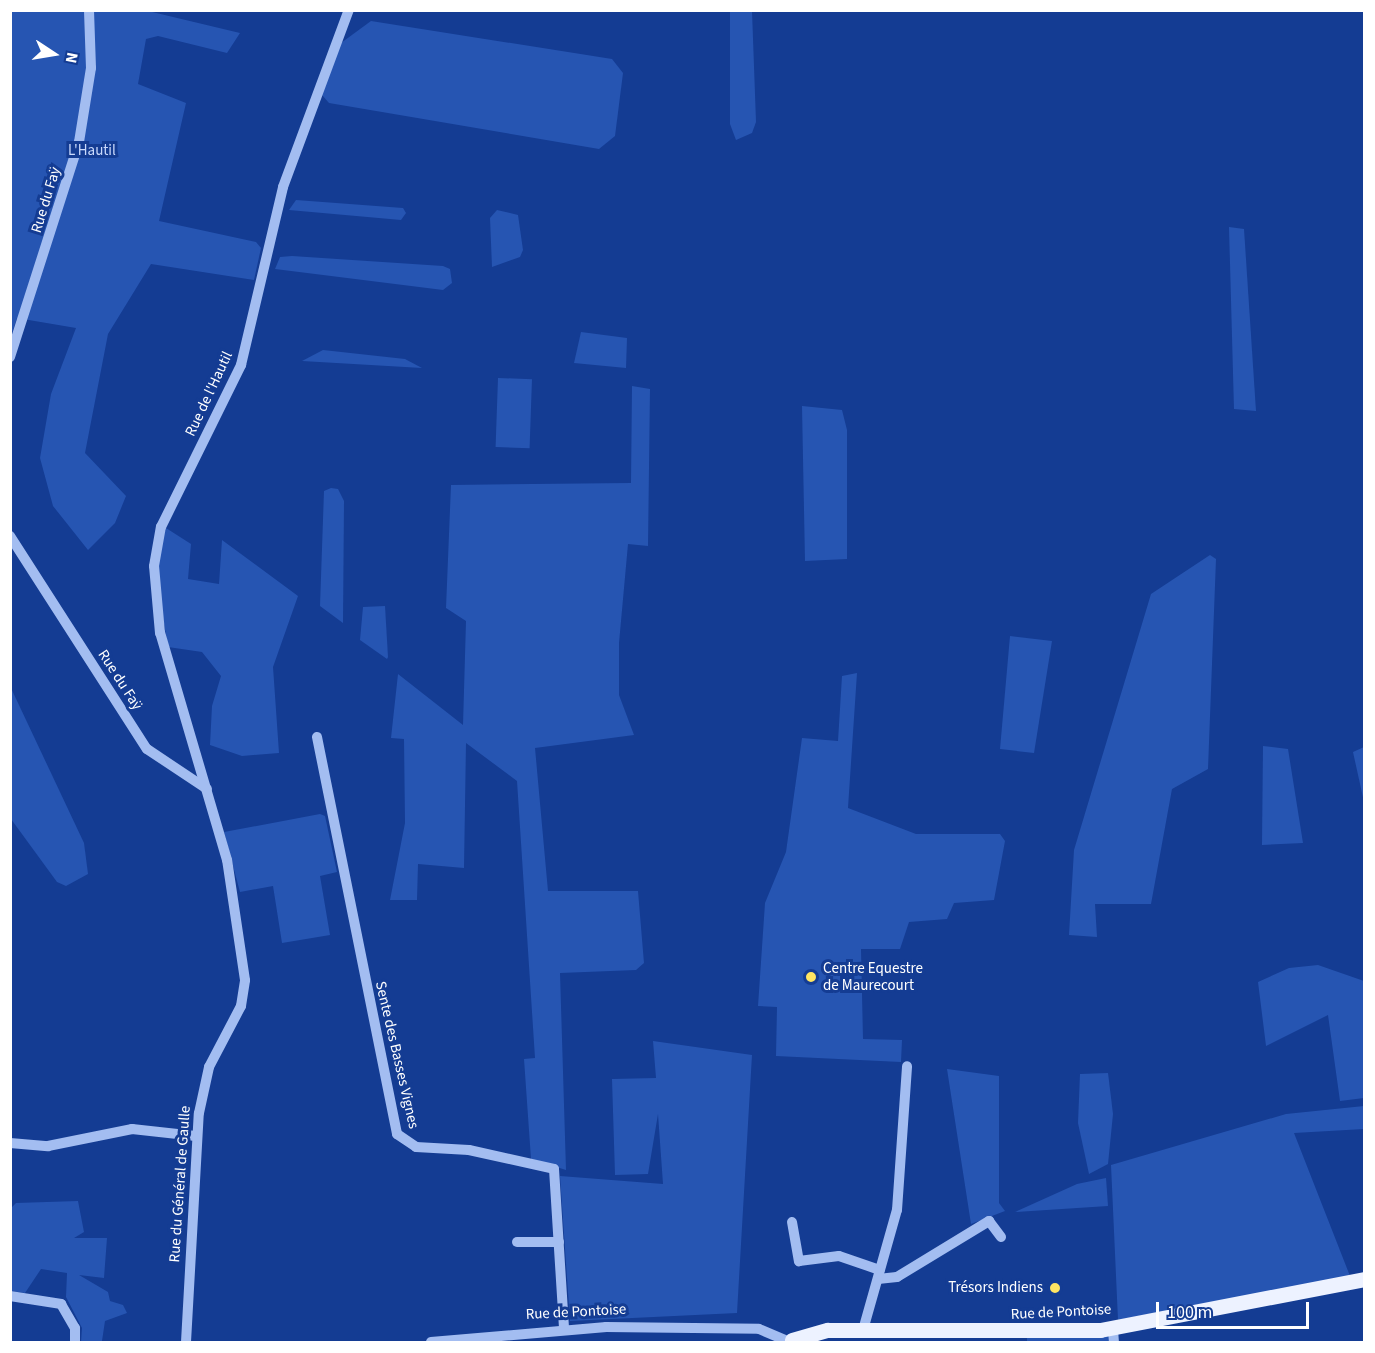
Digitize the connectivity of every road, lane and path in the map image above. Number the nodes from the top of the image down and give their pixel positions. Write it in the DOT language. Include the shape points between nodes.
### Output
graph roads {
  1 [pos="89,10"];
  2 [pos="349,10"];
  3 [pos="10,357"];
  4 [pos="10,536"];
  5 [pos="317,737"];
  6 [pos="207,789"];
  7 [pos="907,1066"];
  8 [pos="196,1136"];
  9 [pos="10,1143"];
  10 [pos="792,1222"];
  11 [pos="1001,1237"];
  12 [pos="517,1242"];
  13 [pos="559,1242"];
  14 [pos="879,1274"];
  15 [pos="1365,1279"];
  16 [pos="10,1296"];
  17 [pos="564,1328"];
  18 [pos="863,1330"];
  19 [pos="1114,1336"];
  20 [pos="75,1342"];
  21 [pos="186,1342"];
  22 [pos="431,1342"];
  23 [pos="436,1342"];
  24 [pos="789,1342"];
  1 -- 3 [label="street, Rue du Faÿ" via="91,68 79,142"];
  2 -- 6 [label="street, Rue de l'Hautil" via="283,187 241,365 158,537 154,607"];
  4 -- 6 [label="street, Rue du Faÿ" via="147,749"];
  5 -- 13 [label="street, Sente des Basses Vignes" via="397,1134 416,1147 469,1150 554,1169"];
  6 -- 8 [label="street, Rue du Général de Gaulle" via="229,866 245,987 241,1006 209,1067"];
  7 -- 14 [label="street" via="902,1172"];
  8 -- 9 [label="street" via="132,1129 48,1146"];
  8 -- 21 [label="street, Rue du Général de Gaulle"];
  10 -- 14 [label="street" via="799,1261 839,1256"];
  11 -- 14 [label="street" via="989,1221 897,1277"];
  12 -- 13 [label="street"];
  13 -- 17 [label="street, Sente des Basses Vignes"];
  14 -- 18 [label="street"];
  15 -- 19 [label="main road, Rue de Pontoise"];
  16 -- 20 [label="street" via="60,1304 75,1328"];
  17 -- 23 [label="street, Rue de Pontoise"];
  17 -- 24 [label="street, Rue de Pontoise" via="759,1329"];
  18 -- 19 [label="main road, Rue de Pontoise"];
  18 -- 24 [label="main road, Rue de Pontoise" via="825,1330"];
  22 -- 23 [label="street, Rue de Pontoise"];
}
